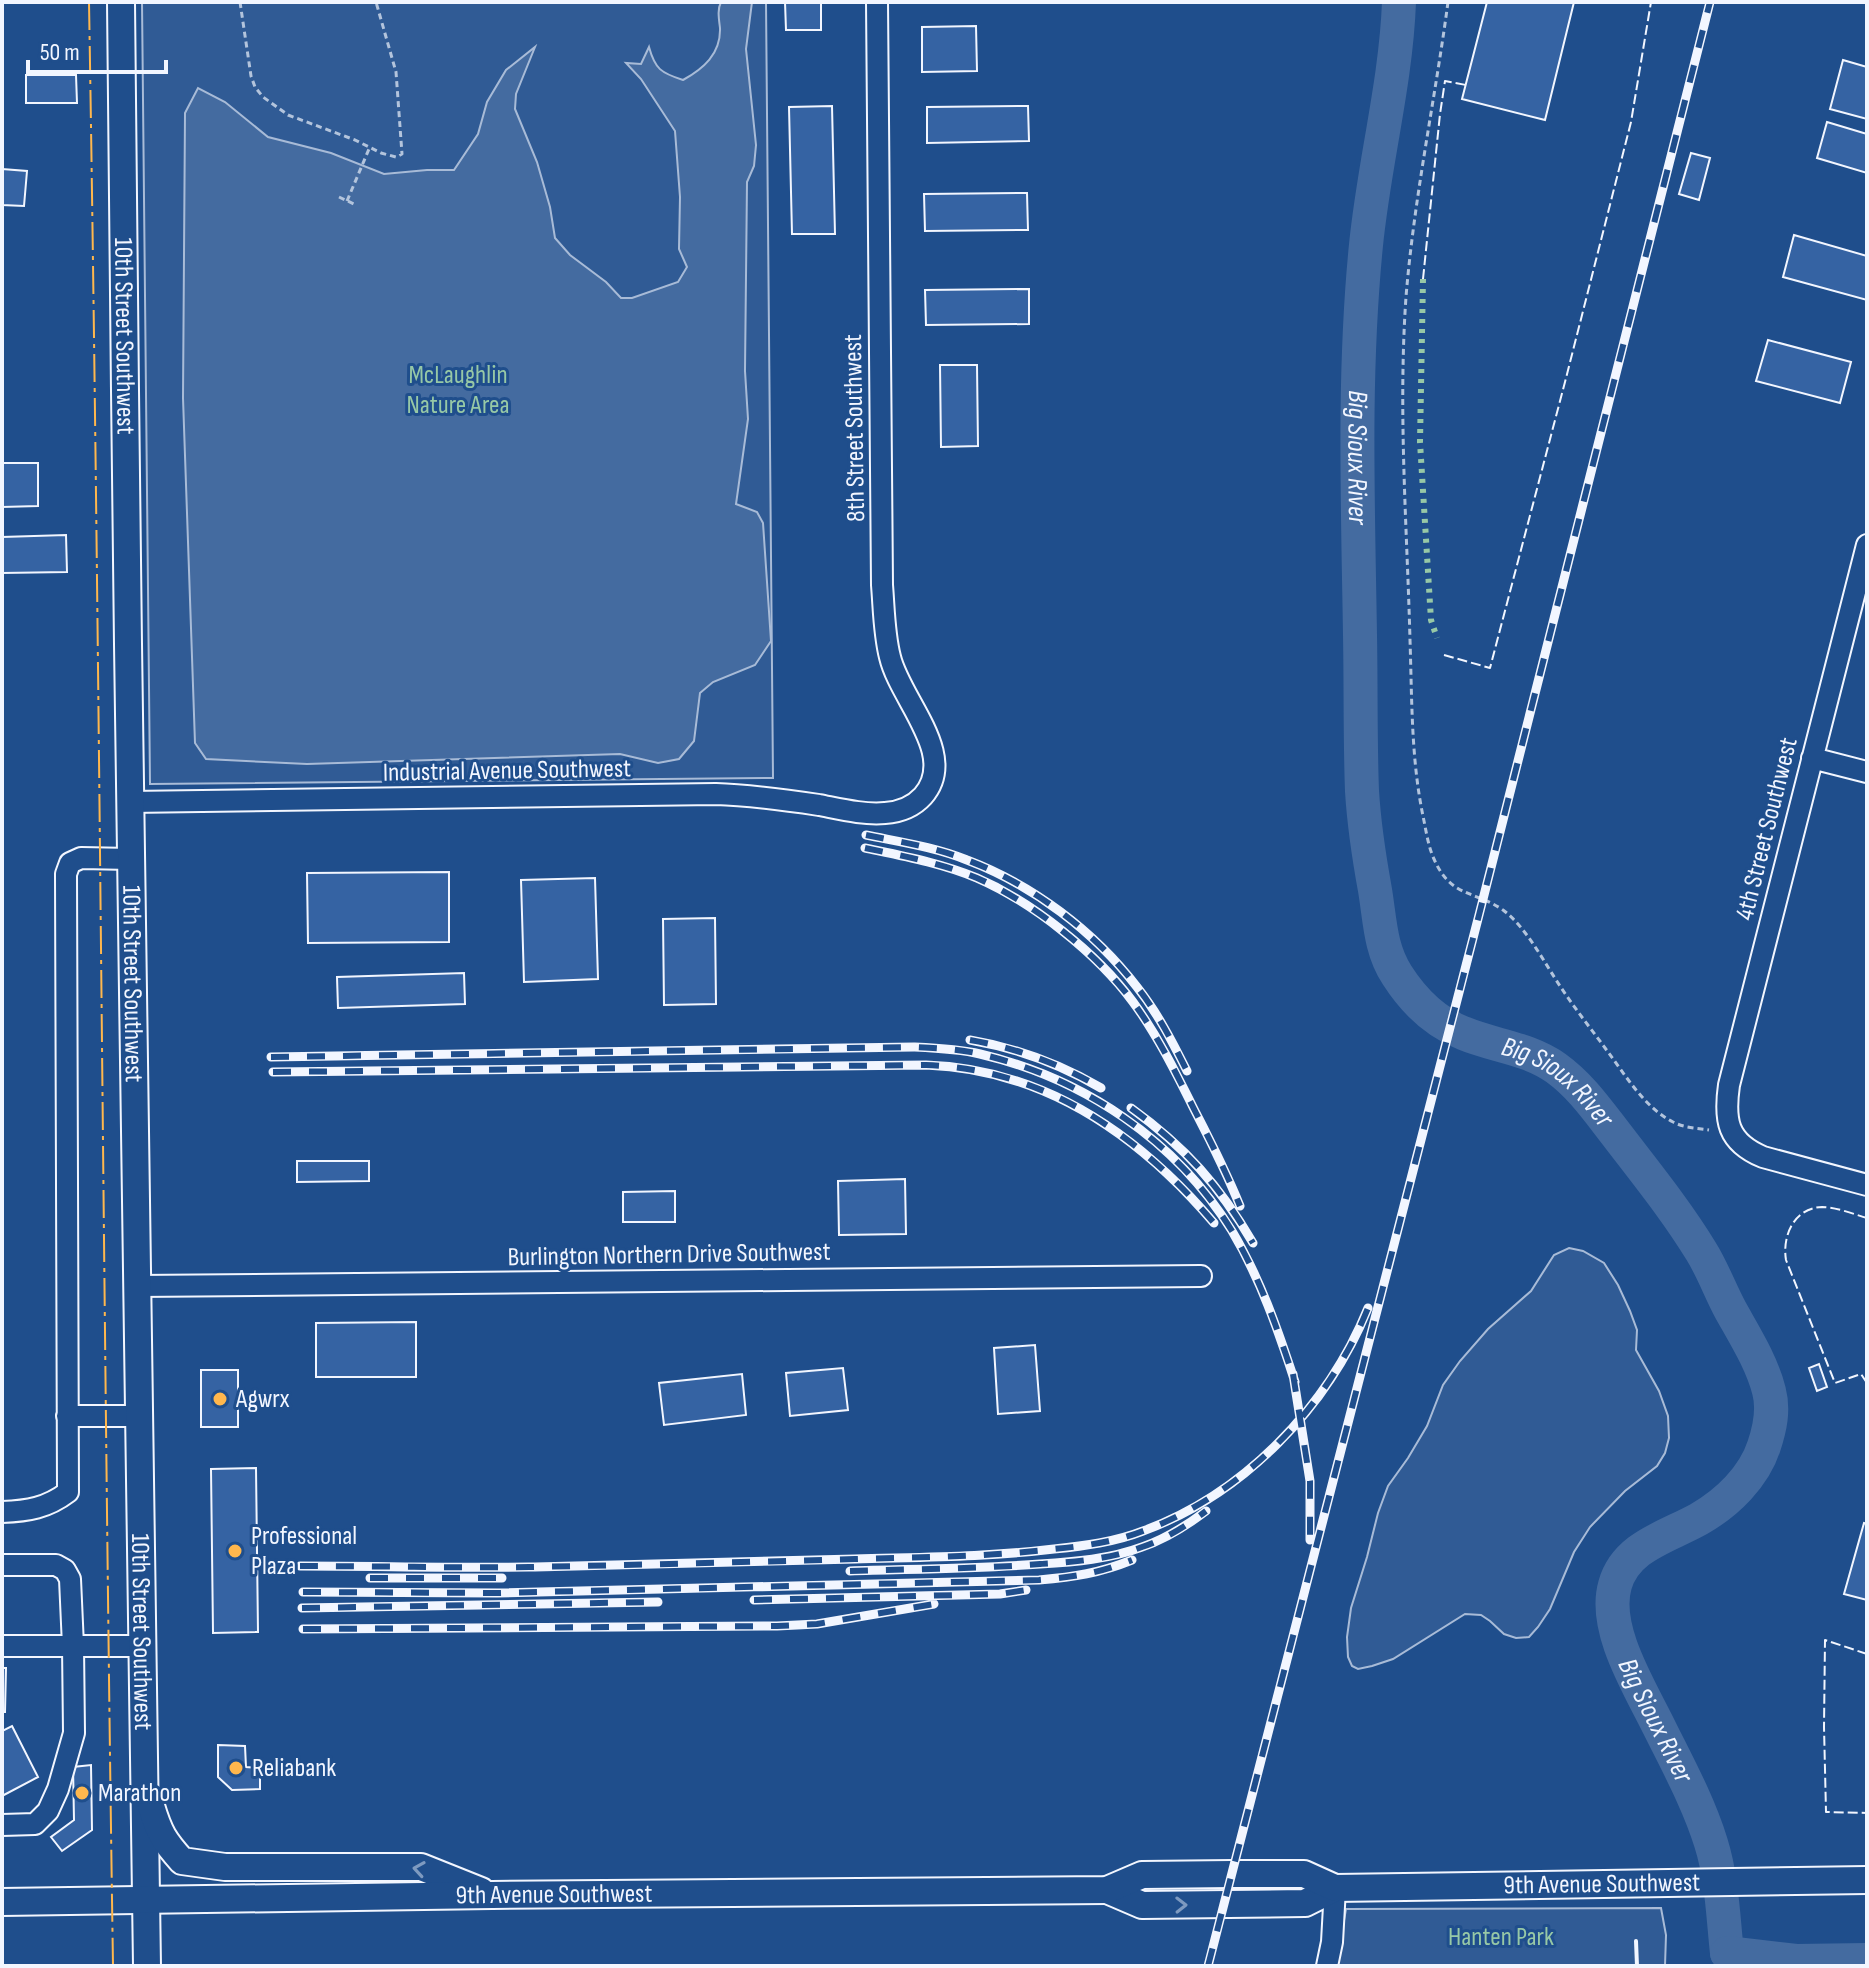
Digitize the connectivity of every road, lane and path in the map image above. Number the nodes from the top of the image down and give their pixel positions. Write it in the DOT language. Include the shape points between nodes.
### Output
graph roads {
  1 [pos="121,2"];
  2 [pos="240,2"];
  3 [pos="376,2"];
  4 [pos="877,2"];
  5 [pos="1448,2"];
  6 [pos="370,148"];
  7 [pos="339,197"];
  8 [pos="347,201"];
  9 [pos="354,204"];
  10 [pos="1867,545"];
  11 [pos="1863,579"];
  12 [pos="1812,758"];
  13 [pos="1867,772"];
  14 [pos="130,802"];
  15 [pos="884,814"];
  16 [pos="131,859"];
  17 [pos="1729,1126"];
  18 [pos="1867,1185"];
  19 [pos="1201,1276"];
  20 [pos="137,1286"];
  21 [pos="67,1416"];
  22 [pos="139,1416"];
  23 [pos="2,1512"];
  24 [pos="2,1565"];
  25 [pos="2,1646"];
  26 [pos="73,1646"];
  27 [pos="141,1646"];
  28 [pos="145,1782"];
  29 [pos="2,1825"];
  30 [pos="1867,1880"];
  31 [pos="1335,1888"];
  32 [pos="492,1895"];
  33 [pos="146,1900"];
  34 [pos="2,1902"];
  35 [pos="147,1966"];
  36 [pos="1327,1966"];
  1 -- 14 [label="main road, 10th Street Southwest"];
  2 -- 6 [label="path" via="251,76 263,97 288,115"];
  3 -- 6 [label="path" via="396,72 402,154 396,157"];
  4 -- 15 [label="street, 8th Street Southwest" via="885,627 899,684 935,759 929,790 919,801"];
  5 -- 17 [label="path" via="1411,248 1403,386 1412,726 1426,832 1444,877 1455,888 1503,910 1520,926 1569,1000 1656,1110 1689,1128"];
  6 -- 8 [label="path"];
  7 -- 8 [label="path"];
  8 -- 9 [label="path"];
  10 -- 11 [label="street, 4th Street Southwest"];
  11 -- 12 [label="street, 4th Street Southwest"];
  12 -- 13 [label="street"];
  12 -- 17 [label="street, 4th Street Southwest" via="1729,1085"];
  14 -- 15 [label="street, Industrial Avenue Southwest" via="716,794"];
  14 -- 16 [label="main road, 10th Street Southwest"];
  16 -- 20 [label="main road, 10th Street Southwest"];
  16 -- 21 [label="street" via="81,858 70,863 66,874"];
  17 -- 18 [label="street" via="1743,1147 1763,1157"];
  19 -- 20 [label="street, Burlington Northern Drive Southwest"];
  20 -- 22 [label="main road, 10th Street Southwest"];
  21 -- 22 [label="street"];
  21 -- 23 [label="street" via="68,1492 29,1511"];
  22 -- 27 [label="main road, 10th Street Southwest"];
  24 -- 26 [label="street" via="56,1565 65,1570 70,1579"];
  25 -- 26 [label="street"];
  26 -- 27 [label="street"];
  26 -- 29 [label="street" via="74,1733 58,1789 35,1824"];
  27 -- 28 [label="main road, 10th Street Southwest"];
  32 -- 28 [label="main road, one-way" via="421,1867 225,1867 182,1861 158,1830"];
  28 -- 33 [label="main road, 10th Street Southwest"];
  30 -- 31 [label="main road, 9th Avenue Southwest"];
  31 -- 32 [label="main road, 9th Avenue Southwest" via="1305,1903 1142,1905 1107,1890"];
  31 -- 36 [label="street"];
  32 -- 33 [label="main road, 9th Avenue Southwest"];
  33 -- 34 [label="main road, 9th Avenue Southwest"];
  33 -- 35 [label="main road, 10th Street Southwest"];
}
